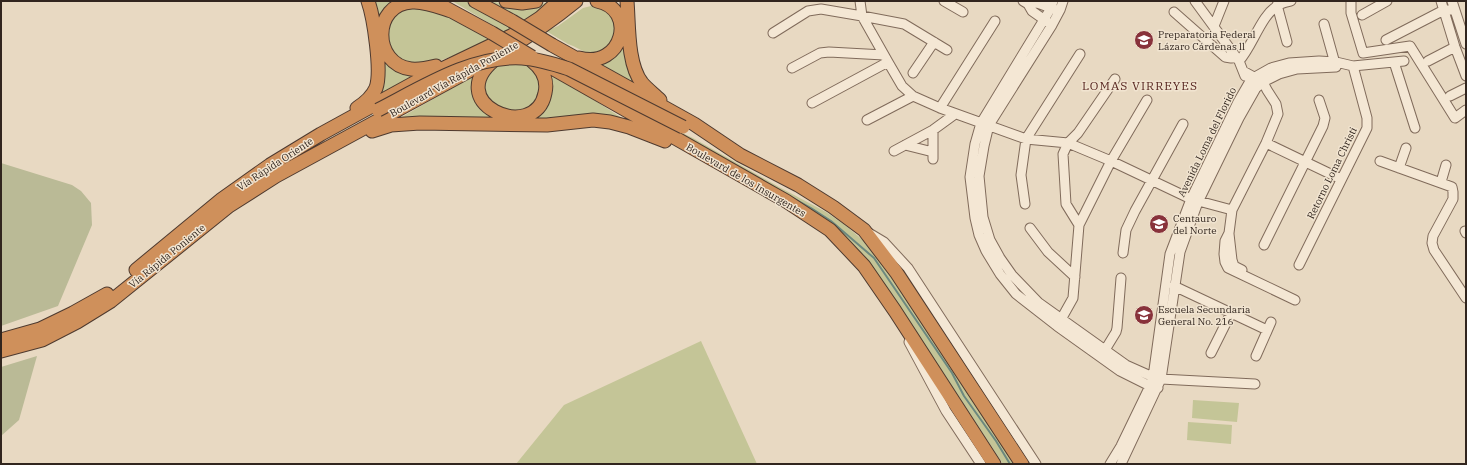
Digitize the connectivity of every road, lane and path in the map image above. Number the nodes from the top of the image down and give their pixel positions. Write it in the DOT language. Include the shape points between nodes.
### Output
graph roads {
  1 [pos="368,1"];
  2 [pos="434,1"];
  3 [pos="475,1"];
  4 [pos="506,1"];
  5 [pos="536,1"];
  6 [pos="576,1"];
  7 [pos="588,1"];
  8 [pos="597,1"];
  9 [pos="627,1"];
  10 [pos="860,1"];
  11 [pos="944,1"];
  12 [pos="1063,1"];
  13 [pos="1195,1"];
  14 [pos="1224,1"];
  15 [pos="1291,1"];
  16 [pos="1351,1"];
  17 [pos="1387,1"];
  18 [pos="1026,2"];
  19 [pos="1277,5"];
  20 [pos="1454,5"];
  21 [pos="561,6"];
  22 [pos="1443,6"];
  23 [pos="1055,7"];
  24 [pos="451,11"];
  25 [pos="963,12"];
  26 [pos="1174,12"];
  27 [pos="1362,15"];
  28 [pos="862,16"];
  29 [pos="995,21"];
  30 [pos="1048,22"];
  31 [pos="1324,24"];
  32 [pos="1214,26"];
  33 [pos="773,33"];
  34 [pos="1386,40"];
  35 [pos="934,42"];
  36 [pos="1288,42"];
  37 [pos="1466,44"];
  38 [pos="1455,47"];
  39 [pos="507,50"];
  40 [pos="947,50"];
  41 [pos="564,52"];
  42 [pos="1080,54"];
  43 [pos="886,58"];
  44 [pos="1238,59"];
  45 [pos="1404,61"];
  46 [pos="1428,61"];
  47 [pos="457,62"];
  48 [pos="1394,62"];
  49 [pos="538,63"];
  50 [pos="1338,64"];
  51 [pos="1353,66"];
  52 [pos="792,68"];
  53 [pos="913,73"];
  54 [pos="1466,76"];
  55 [pos="1114,79"];
  56 [pos="1258,84"];
  57 [pos="1466,88"];
  58 [pos="913,96"];
  59 [pos="1450,96"];
  60 [pos="1319,100"];
  61 [pos="812,103"];
  62 [pos="1145,104"];
  63 [pos="940,108"];
  64 [pos="1466,110"];
  65 [pos="955,114"];
  66 [pos="867,120"];
  67 [pos="985,124"];
  68 [pos="688,126"];
  69 [pos="1416,128"];
  70 [pos="1181,129"];
  71 [pos="933,130"];
  72 [pos="321,134"];
  73 [pos="1026,139"];
  74 [pos="1068,143"];
  75 [pos="1266,143"];
  76 [pos="905,146"];
  77 [pos="328,148"];
  78 [pos="1406,148"];
  79 [pos="894,151"];
  80 [pos="1111,160"];
  81 [pos="1380,160"];
  82 [pos="1305,162"];
  83 [pos="270,166"];
  84 [pos="1446,166"];
  85 [pos="1399,168"];
  86 [pos="728,169"];
  87 [pos="1341,179"];
  88 [pos="1152,181"];
  89 [pos="1441,182"];
  90 [pos="1194,200"];
  91 [pos="1025,204"];
  92 [pos="1232,210"];
  93 [pos="1079,225"];
  94 [pos="1030,228"];
  95 [pos="864,230"];
  96 [pos="1229,233"];
  97 [pos="1264,245"];
  98 [pos="1123,253"];
  99 [pos="1299,265"];
  100 [pos="1076,277"];
  101 [pos="1121,278"];
  102 [pos="1174,286"];
  103 [pos="1466,298"];
  104 [pos="895,311"];
  105 [pos="1231,313"];
  106 [pos="1060,323"];
  107 [pos="1,340"];
  108 [pos="1105,350"];
  109 [pos="1,351"];
  110 [pos="1211,353"];
  111 [pos="1256,356"];
  112 [pos="1156,383"];
  113 [pos="1255,384"];
  114 [pos="1138,420"];
  115 [pos="981,464"];
  116 [pos="994,464"];
  117 [pos="1022,464"];
  118 [pos="1036,464"];
  119 [pos="1110,464"];
  120 [pos="1121,464"];
  1 -- 72 [label="highway" via="374,24 378,66 376,88 366,102"];
  2 -- 24 [label="highway, Boulevard de los Insurgentes"];
  3 -- 41 [label="highway, bridge"];
  4 -- 5 [label="highway"];
  6 -- 21 [label="highway, Boulevard Vía Rápida Poniente"];
  7 -- 21 [label="highway"];
  8 -- 41 [label="highway" via="608,6 618,17 621,32 616,46 607,55 594,59 582,59"];
  9 -- 68 [label="highway" via="632,57 637,76"];
  10 -- 28 [label="street"];
  11 -- 25 [label="street"];
  12 -- 23 [label="street"];
  13 -- 32 [label="street"];
  14 -- 32 [label="street"];
  15 -- 19 [label="street"];
  16 -- 64 [label="street" via="1351,13 1363,53 1410,46 1455,118"];
  17 -- 27 [label="street"];
  18 -- 23 [label="street"];
  18 -- 30 [label="street" via="1032,11"];
  19 -- 36 [label="street"];
  19 -- 44 [label="street" via="1262,21 1246,54"];
  20 -- 22 [label="street"];
  20 -- 37 [label="street"];
  21 -- 39 [label="highway, Boulevard Vía Rápida Poniente" via="546,25"];
  21 -- 47 [label="highway, Vía Rápida Oriente" via="517,33"];
  22 -- 34 [label="street"];
  22 -- 38 [label="street"];
  23 -- 30 [label="street"];
  24 -- 47 [label="highway" via="420,2 404,3 388,15 382,26 381,36 388,54 404,67 420,69"];
  24 -- 49 [label="highway, Boulevard de los Insurgentes, bridge" via="521,50"];
  26 -- 44 [label="street" via="1225,57"];
  28 -- 33 [label="street" via="814,10"];
  28 -- 35 [label="street" via="904,24"];
  28 -- 43 [label="street"];
  29 -- 63 [label="street"];
  30 -- 67 [label="street"];
  31 -- 50 [label="street"];
  32 -- 44 [label="street"];
  35 -- 40 [label="street"];
  35 -- 53 [label="street"];
  38 -- 46 [label="street"];
  38 -- 54 [label="street"];
  39 -- 49 [label="highway" via="486,67 480,79 480,96 493,112 505,116 518,116 529,114 538,108 546,88"];
  39 -- 77 [label="highway, Boulevard Vía Rápida Poniente"];
  41 -- 68 [label="highway"];
  42 -- 73 [label="street"];
  43 -- 52 [label="street" via="829,52 820,53"];
  43 -- 58 [label="street" via="902,86"];
  43 -- 61 [label="street"];
  44 -- 56 [label="street" via="1243,71"];
  45 -- 48 [label="street"];
  47 -- 72 [label="highway, Vía Rápida Oriente"];
  48 -- 51 [label="street"];
  48 -- 69 [label="street"];
  49 -- 86 [label="highway, Boulevard de los Insurgentes"];
  50 -- 51 [label="street"];
  50 -- 56 [label="street" via="1297,69"];
  51 -- 87 [label="street, Retorno Loma Christi" via="1367,118 1367,128"];
  55 -- 74 [label="street" via="1078,133"];
  56 -- 75 [label="street" via="1276,104 1278,114"];
  56 -- 90 [label="street, Avenida Loma del Florido"];
  57 -- 59 [label="street"];
  58 -- 63 [label="street"];
  58 -- 66 [label="street"];
  60 -- 82 [label="street" via="1325,118"];
  62 -- 80 [label="street"];
  63 -- 65 [label="street"];
  65 -- 67 [label="street"];
  65 -- 71 [label="street"];
  67 -- 73 [label="street"];
  67 -- 106 [label="street" via="975,144 970,177 979,235 1000,274 1016,294"];
  68 -- 83 [label="highway, bridge" via="569,69 521,58 496,59 436,80"];
  68 -- 95 [label="highway, Boulevard de los Insurgentes" via="833,206"];
  70 -- 88 [label="street"];
  71 -- 76 [label="street"];
  71 -- 76 [label="street" via="933,155"];
  72 -- 83 [label="highway, Vía Rápida Oriente"];
  73 -- 74 [label="street"];
  73 -- 91 [label="street" via="1021,175"];
  74 -- 80 [label="street"];
  74 -- 93 [label="street" via="1063,154 1066,204"];
  75 -- 82 [label="street"];
  75 -- 92 [label="street"];
  76 -- 79 [label="street"];
  77 -- 86 [label="highway" via="377,129 420,122 547,125 600,121 629,127 656,137"];
  77 -- 109 [label="highway, Vía Rápida Poniente" via="276,176 229,206 111,301 42,340"];
  78 -- 85 [label="street"];
  80 -- 88 [label="street"];
  80 -- 93 [label="street"];
  81 -- 85 [label="street"];
  82 -- 87 [label="street"];
  82 -- 97 [label="street"];
  83 -- 107 [label="highway, Vía Rápida Oriente" via="222,199 106,294 40,329"];
  84 -- 89 [label="street"];
  85 -- 89 [label="street"];
  86 -- 104 [label="highway, Boulevard de los Insurgentes" via="786,201 830,230 864,266"];
  87 -- 99 [label="street, Retorno Loma Christi"];
  88 -- 90 [label="street"];
  88 -- 98 [label="street" via="1126,230"];
  89 -- 103 [label="street" via="1452,187 1454,192 1432,243"];
  90 -- 92 [label="street"];
  90 -- 102 [label="street, Avenida Loma del Florido"];
  90 -- 112 [label="street, Avenida Loma del Florido" via="1170,254"];
  92 -- 96 [label="street"];
  93 -- 100 [label="street"];
  94 -- 100 [label="street" via="1048,252"];
  95 -- 117 [label="highway, Boulevard de los Insurgentes" via="896,272"];
  95 -- 118 [label="street" via="884,242 908,268"];
  96 -- 96 [label="street" via="1224,254 1224,262 1228,268 1296,299 1234,266"];
  100 -- 106 [label="street" via="1073,298"];
  101 -- 108 [label="street" via="1117,328"];
  102 -- 105 [label="street"];
  102 -- 112 [label="street, Avenida Loma del Florido"];
  104 -- 115 [label="street" via="933,388"];
  104 -- 116 [label="highway, Boulevard de los Insurgentes"];
  105 -- 110 [label="street"];
  105 -- 111 [label="street" via="1269,326"];
  106 -- 108 [label="street"];
  106 -- 112 [label="street" via="1120,371"];
  108 -- 112 [label="street"];
  112 -- 113 [label="street"];
  112 -- 114 [label="street, Avenida Loma del Florido"];
  114 -- 119 [label="street, Avenida Loma del Florido"];
  114 -- 120 [label="street, Avenida Loma del Florido"];
}
